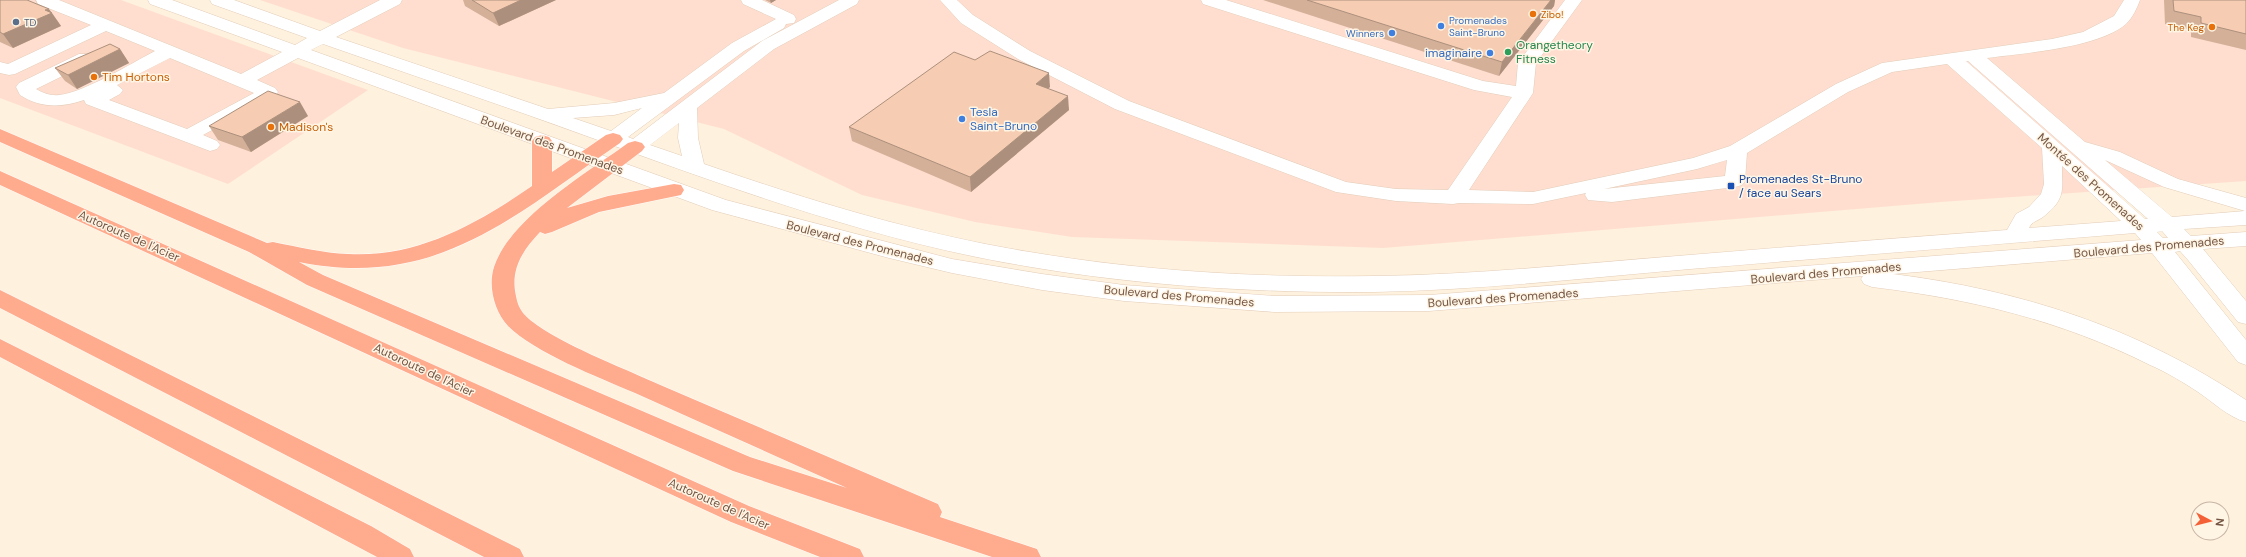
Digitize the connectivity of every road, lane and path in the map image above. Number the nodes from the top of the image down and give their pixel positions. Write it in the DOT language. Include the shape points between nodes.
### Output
graph roads {
  1 [pos="44,0"];
  2 [pos="156,0"];
  3 [pos="218,0"];
  4 [pos="369,0"];
  5 [pos="394,0"];
  6 [pos="750,0"];
  7 [pos="823,0"];
  8 [pos="851,0"];
  9 [pos="948,0"];
  10 [pos="1209,0"];
  11 [pos="1574,0"];
  12 [pos="2132,0"];
  13 [pos="68,3"];
  14 [pos="788,18"];
  15 [pos="99,22"];
  16 [pos="314,35"];
  17 [pos="131,36"];
  18 [pos="289,49"];
  19 [pos="175,54"];
  20 [pos="1973,56"];
  21 [pos="1952,59"];
  22 [pos="0,61"];
  23 [pos="0,67"];
  24 [pos="234,78"];
  25 [pos="32,83"];
  26 [pos="67,92"];
  27 [pos="1524,93"];
  28 [pos="668,98"];
  29 [pos="688,106"];
  30 [pos="545,115"];
  31 [pos="0,135"];
  32 [pos="188,136"];
  33 [pos="613,139"];
  34 [pos="542,141"];
  35 [pos="210,145"];
  36 [pos="2077,145"];
  37 [pos="635,147"];
  38 [pos="2052,147"];
  39 [pos="1737,150"];
  40 [pos="585,157"];
  41 [pos="609,166"];
  42 [pos="695,168"];
  43 [pos="0,177"];
  44 [pos="542,188"];
  45 [pos="674,190"];
  46 [pos="1554,193"];
  47 [pos="1453,198"];
  48 [pos="2246,205"];
  49 [pos="2246,218"];
  50 [pos="2167,224"];
  51 [pos="2141,227"];
  52 [pos="2014,236"];
  53 [pos="2246,239"];
  54 [pos="2186,244"];
  55 [pos="2158,245"];
  56 [pos="257,247"];
  57 [pos="512,252"];
  58 [pos="1819,273"];
  59 [pos="0,298"];
  60 [pos="2246,316"];
  61 [pos="0,347"];
  62 [pos="2246,356"];
  63 [pos="2246,413"];
  64 [pos="400,557"];
  65 [pos="510,557"];
  66 [pos="850,557"];
  67 [pos="1027,557"];
  68 [pos="1036,557"];
  1 -- 13 [label="street"];
  2 -- 18 [label="street, Boulevard des Promenades"];
  3 -- 16 [label="street, Boulevard des Promenades"];
  4 -- 16 [label="street"];
  5 -- 16 [label="street"];
  6 -- 14 [label="street"];
  7 -- 14 [label="street"];
  8 -- 29 [label="street" via="768,45"];
  9 -- 47 [label="street" via="967,18 1024,55 1132,109 1343,188 1396,195"];
  10 -- 27 [label="street" via="1480,86"];
  11 -- 27 [label="street" via="1527,63"];
  12 -- 20 [label="street" via="2120,20 2092,34"];
  13 -- 15 [label="street"];
  14 -- 28 [label="street" via="738,47"];
  15 -- 17 [label="street"];
  15 -- 22 [label="street"];
  15 -- 23 [label="street" via="9,70"];
  16 -- 18 [label="street"];
  16 -- 30 [label="street, Boulevard des Promenades"];
  17 -- 19 [label="street"];
  17 -- 25 [label="street"];
  18 -- 24 [label="street"];
  18 -- 34 [label="street, Boulevard des Promenades"];
  19 -- 24 [label="street"];
  19 -- 25 [label="street" via="64,100 42,98 26,91"];
  19 -- 32 [label="street" via="93,100"];
  20 -- 21 [label="street"];
  20 -- 36 [label="street, Montée des Promenades"];
  21 -- 38 [label="street, Montée des Promenades"];
  21 -- 39 [label="street" via="1888,67 1876,71"];
  24 -- 32 [label="street" via="269,92"];
  25 -- 26 [label="street"];
  27 -- 47 [label="street"];
  28 -- 30 [label="street" via="614,109"];
  28 -- 33 [label="street"];
  29 -- 37 [label="street"];
  29 -- 42 [label="street" via="688,138"];
  30 -- 33 [label="street, Boulevard des Promenades"];
  31 -- 56 [label="highway"];
  32 -- 35 [label="street"];
  33 -- 37 [label="street, Boulevard des Promenades"];
  33 -- 40 [label="highway"];
  34 -- 40 [label="street, Boulevard des Promenades"];
  34 -- 44 [label="highway"];
  36 -- 48 [label="street" via="2113,156 2170,183"];
  36 -- 50 [label="street, Montée des Promenades"];
  37 -- 41 [label="highway"];
  37 -- 42 [label="street, Boulevard des Promenades"];
  38 -- 51 [label="street, Montée des Promenades"];
  38 -- 52 [label="street" via="2054,184 2051,196 2036,212 2023,219"];
  39 -- 46 [label="street" via="1697,163"];
  39 -- 46 [label="street" via="1735,181 1612,196"];
  40 -- 41 [label="street, Boulevard des Promenades"];
  40 -- 44 [label="highway"];
  41 -- 45 [label="street, Boulevard des Promenades"];
  41 -- 57 [label="highway" via="538,221 523,235"];
  42 -- 52 [label="street, Boulevard des Promenades" via="856,220 974,249 1088,268 1231,280 1354,284 1466,280"];
  43 -- 66 [label="highway, Autoroute de l'Acier" via="740,514"];
  44 -- 56 [label="highway" via="478,231 440,247 412,255 380,261 349,262"];
  45 -- 57 [label="highway" via="612,200 576,212 533,234"];
  45 -- 58 [label="street, Boulevard des Promenades" via="780,222 952,266 1072,286 1211,301 1337,305 1429,303"];
  46 -- 47 [label="street" via="1533,198"];
  49 -- 50 [label="street, Boulevard des Promenades"];
  50 -- 51 [label="street, Boulevard des Promenades"];
  50 -- 54 [label="street, Montée des Promenades"];
  51 -- 52 [label="street, Boulevard des Promenades"];
  51 -- 55 [label="street, Montée des Promenades"];
  53 -- 54 [label="street, Boulevard des Promenades"];
  54 -- 55 [label="street, Boulevard des Promenades"];
  54 -- 60 [label="street, Montée des Promenades"];
  55 -- 58 [label="street, Boulevard des Promenades"];
  55 -- 62 [label="street, Montée des Promenades"];
  56 -- 67 [label="highway" via="315,280 742,464"];
  57 -- 68 [label="highway" via="503,275 505,300 514,319 536,337 765,442"];
  58 -- 63 [label="street" via="1955,290 2051,314 2150,353 2195,378"];
  59 -- 65 [label="highway"];
  61 -- 64 [label="highway" via="361,534"];
}
